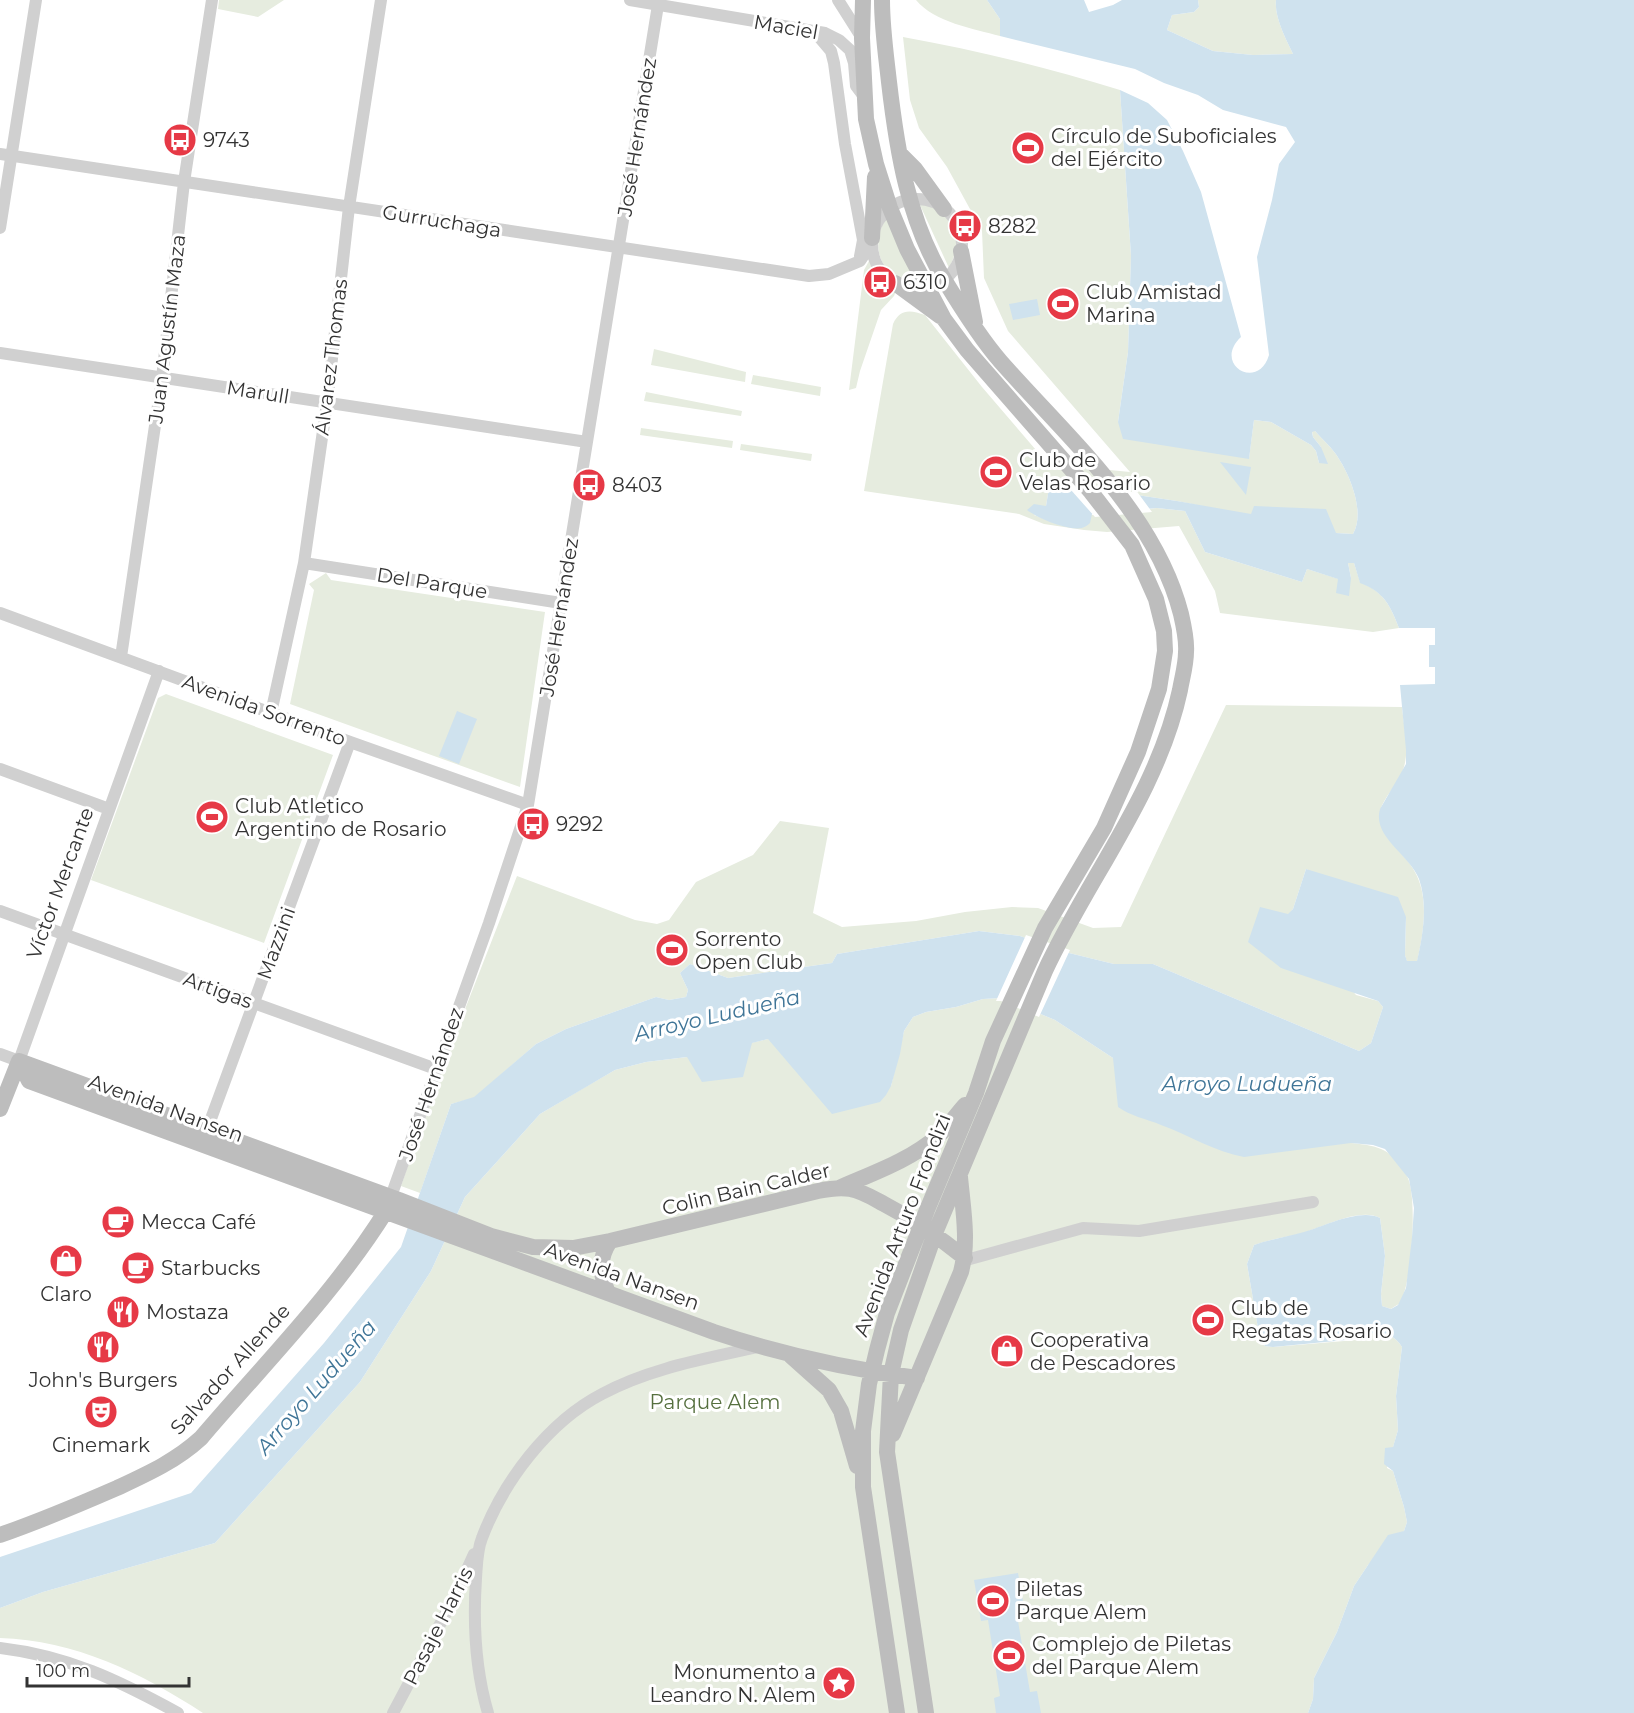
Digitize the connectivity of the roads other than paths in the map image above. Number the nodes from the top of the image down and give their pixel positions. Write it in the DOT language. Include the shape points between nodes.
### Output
graph roads {
  1 [pos="36,0"];
  2 [pos="212,0"];
  3 [pos="381,0"];
  4 [pos="630,0"];
  5 [pos="838,0"];
  6 [pos="862,0"];
  7 [pos="882,0"];
  8 [pos="658,5"];
  9 [pos="814,31"];
  10 [pos="862,38"];
  11 [pos="865,98"];
  12 [pos="899,153"];
  13 [pos="5,155"];
  14 [pos="876,164"];
  15 [pos="184,182"];
  16 [pos="909,200"];
  17 [pos="349,207"];
  18 [pos="890,208"];
  19 [pos="944,209"];
  20 [pos="0,228"];
  21 [pos="870,245"];
  22 [pos="619,248"];
  23 [pos="961,251"];
  24 [pos="944,280"];
  25 [pos="895,283"];
  26 [pos="926,288"];
  27 [pos="944,319"];
  28 [pos="976,329"];
  29 [pos="0,353"];
  30 [pos="162,378"];
  31 [pos="327,403"];
  32 [pos="588,442"];
  33 [pos="304,563"];
  34 [pos="561,603"];
  35 [pos="0,614"];
  36 [pos="121,657"];
  37 [pos="159,671"];
  38 [pos="271,713"];
  39 [pos="350,742"];
  40 [pos="0,769"];
  41 [pos="528,805"];
  42 [pos="109,809"];
  43 [pos="0,911"];
  44 [pos="64,934"];
  45 [pos="254,1003"];
  46 [pos="0,1054"];
  47 [pos="19,1060"];
  48 [pos="436,1069"];
  49 [pos="976,1093"];
  50 [pos="0,1109"];
  51 [pos="205,1137"];
  52 [pos="960,1174"];
  53 [pos="838,1188"];
  54 [pos="1313,1202"];
  55 [pos="395,1207"];
  56 [pos="928,1229"];
  57 [pos="617,1240"];
  58 [pos="487,1242"];
  59 [pos="964,1258"];
  60 [pos="608,1293"];
  61 [pos="758,1347"];
  62 [pos="788,1353"];
  63 [pos="872,1371"];
  64 [pos="891,1374"];
  65 [pos="917,1378"];
  66 [pos="887,1452"];
  67 [pos="863,1487"];
  68 [pos="0,1535"];
  69 [pos="481,1539"];
  70 [pos="0,1648"];
  71 [pos="178,1713"];
  72 [pos="393,1713"];
  73 [pos="488,1713"];
  74 [pos="897,1713"];
  75 [pos="926,1713"];
  1 -- 13 [label="street"];
  2 -- 15 [label="street, Juan Agustín Maza"];
  3 -- 17 [label="street, Álvarez Thomas"];
  4 -- 8 [label="street, Maciel"];
  5 -- 10 [label="street"];
  6 -- 10 [label="main road"];
  7 -- 12 [label="main road, Avenida Arturo Frondizi"];
  8 -- 9 [label="street, Maciel"];
  8 -- 22 [label="street, José Hernández"];
  9 -- 11 [label="street, Maciel" via="839,40 850,50 856,86"];
  9 -- 21 [label="street" via="831,51 845,144"];
  10 -- 11 [label="main road"];
  11 -- 14 [label="main road"];
  12 -- 16 [label="main road, Avenida Arturo Frondizi"];
  12 -- 19 [label="main road"];
  13 -- 15 [label="street, Gurruchaga"];
  13 -- 20 [label="street"];
  14 -- 18 [label="main road"];
  14 -- 21 [label="main road"];
  15 -- 17 [label="street, Gurruchaga"];
  15 -- 30 [label="street, Juan Agustín Maza"];
  16 -- 18 [label="street"];
  16 -- 19 [label="street" via="934,203"];
  16 -- 24 [label="main road, Avenida Arturo Frondizi"];
  17 -- 22 [label="street, Gurruchaga"];
  17 -- 31 [label="street, Álvarez Thomas"];
  18 -- 21 [label="street, Gurruchaga" via="878,221"];
  18 -- 26 [label="main road"];
  19 -- 23 [label="street" via="957,224"];
  21 -- 22 [label="street, Gurruchaga" via="860,261 829,274 808,276"];
  21 -- 25 [label="street" via="885,276"];
  22 -- 32 [label="street, José Hernández"];
  23 -- 24 [label="street"];
  23 -- 28 [label="main road"];
  24 -- 26 [label="street"];
  24 -- 28 [label="main road, Avenida Arturo Frondizi"];
  25 -- 26 [label="street" via="907,288"];
  25 -- 27 [label="main road"];
  26 -- 27 [label="main road"];
  27 -- 49 [label="main road, Avenida Arturo Frondizi" via="1132,545 1156,600 1165,651 1147,729 1104,828 1027,965 993,1041"];
  28 -- 52 [label="main road, Avenida Arturo Frondizi" via="1139,521 1177,601 1186,652 1168,734 1120,834 1057,946"];
  29 -- 30 [label="street, Marull"];
  30 -- 31 [label="street, Marull"];
  30 -- 36 [label="street, Juan Agustín Maza"];
  31 -- 32 [label="street, Marull"];
  31 -- 33 [label="street, Álvarez Thomas"];
  32 -- 34 [label="street, José Hernández"];
  33 -- 34 [label="street, Del Parque"];
  33 -- 38 [label="street, Álvarez Thomas"];
  34 -- 41 [label="street, José Hernández"];
  35 -- 36 [label="street, Avenida Sorrento"];
  36 -- 37 [label="street, Avenida Sorrento"];
  37 -- 38 [label="street, Avenida Sorrento"];
  37 -- 42 [label="street, Víctor Mercante"];
  38 -- 39 [label="street, Avenida Sorrento"];
  39 -- 41 [label="street, Avenida Sorrento"];
  39 -- 45 [label="street, Mazzini"];
  40 -- 42 [label="street"];
  41 -- 48 [label="street, José Hernández"];
  42 -- 44 [label="street, Víctor Mercante"];
  43 -- 44 [label="street, Artigas"];
  44 -- 45 [label="street, Artigas"];
  44 -- 47 [label="street, Víctor Mercante"];
  45 -- 48 [label="street, Artigas"];
  45 -- 51 [label="street, Mazzini"];
  46 -- 47 [label="street"];
  47 -- 50 [label="main road, Víctor Mercante"];
  47 -- 51 [label="main road, Avenida Nansen"];
  48 -- 55 [label="street, José Hernández"];
  49 -- 53 [label="main road" via="939,1135 918,1151"];
  49 -- 56 [label="main road, Avenida Arturo Frondizi"];
  51 -- 55 [label="main road, Avenida Nansen"];
  52 -- 56 [label="main road, Avenida Arturo Frondizi"];
  52 -- 59 [label="main road"];
  53 -- 56 [label="main road, Colin Bain Calder" via="864,1193"];
  53 -- 57 [label="main road, Colin Bain Calder"];
  54 -- 59 [label="street" via="1138,1231 1083,1228"];
  55 -- 58 [label="main road, Avenida Nansen"];
  55 -- 68 [label="main road, Salvador Allende" via="267,1363 189,1448 159,1468"];
  56 -- 59 [label="main road, Colin Bain Calder"];
  56 -- 63 [label="main road, Avenida Arturo Frondizi" via="887,1313"];
  56 -- 64 [label="main road, Avenida Arturo Frondizi"];
  57 -- 58 [label="main road, Avenida Nansen" via="573,1248"];
  57 -- 60 [label="main road" via="604,1251 600,1265"];
  58 -- 60 [label="main road, Avenida Nansen"];
  59 -- 65 [label="main road"];
  60 -- 61 [label="main road, Avenida Nansen"];
  61 -- 62 [label="main road, Avenida Nansen"];
  61 -- 69 [label="street, Pasaje Harris" via="657,1372 600,1395 547,1435 528,1456"];
  62 -- 63 [label="main road, Avenida Nansen"];
  62 -- 67 [label="main road" via="829,1390 842,1411"];
  63 -- 64 [label="main road, Avenida Nansen"];
  63 -- 67 [label="main road, Avenida Arturo Frondizi" via="863,1431"];
  64 -- 65 [label="main road, Avenida Nansen"];
  64 -- 66 [label="main road, Avenida Arturo Frondizi"];
  65 -- 66 [label="main road"];
  66 -- 75 [label="main road, Avenida Arturo Frondizi"];
  67 -- 74 [label="main road, Avenida Arturo Frondizi"];
  69 -- 72 [label="street, Pasaje Harris"];
  69 -- 73 [label="street" via="474,1605 480,1685"];
  70 -- 71 [label="street" via="35,1652 81,1667"];
}
